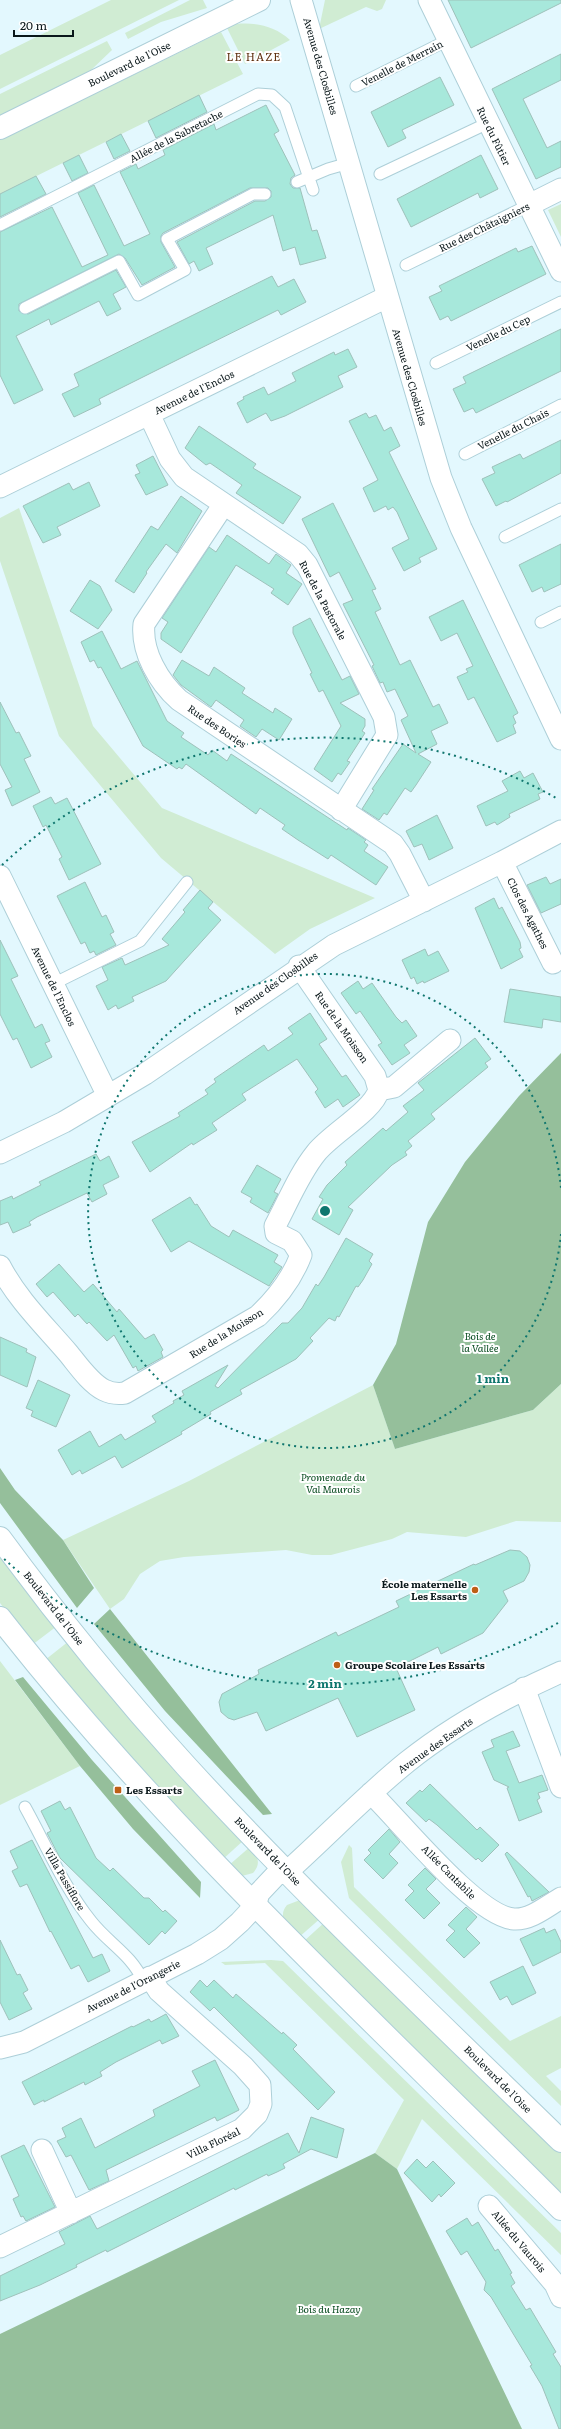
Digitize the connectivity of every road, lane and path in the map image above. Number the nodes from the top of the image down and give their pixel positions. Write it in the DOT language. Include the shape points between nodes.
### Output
graph roads {
  1 [pos="258,0"];
  2 [pos="301,0"];
  3 [pos="429,0"];
  4 [pos="448,40"];
  5 [pos="356,86"];
  6 [pos="488,123"];
  7 [pos="0,128"];
  8 [pos="349,163"];
  9 [pos="380,174"];
  10 [pos="308,178"];
  11 [pos="297,182"];
  12 [pos="561,189"];
  13 [pos="313,190"];
  14 [pos="265,194"];
  15 [pos="528,205"];
  16 [pos="0,225"];
  17 [pos="406,265"];
  18 [pos="561,271"];
  19 [pos="387,297"];
  20 [pos="561,302"];
  21 [pos="25,308"];
  22 [pos="436,363"];
  23 [pos="561,404"];
  24 [pos="149,414"];
  25 [pos="465,454"];
  26 [pos="0,487"];
  27 [pos="224,504"];
  28 [pos="561,509"];
  29 [pos="505,537"];
  30 [pos="561,612"];
  31 [pos="541,622"];
  32 [pos="561,739"];
  33 [pos="341,810"];
  34 [pos="561,831"];
  35 [pos="502,862"];
  36 [pos="187,882"];
  37 [pos="3,888"];
  38 [pos="424,901"];
  39 [pos="553,963"];
  40 [pos="299,966"];
  41 [pos="53,984"];
  42 [pos="450,1040"];
  43 [pos="379,1090"];
  44 [pos="108,1096"];
  45 [pos="0,1153"];
  46 [pos="0,1266"];
  47 [pos="0,1538"];
  48 [pos="0,1618"];
  49 [pos="561,1672"];
  50 [pos="524,1688"];
  51 [pos="561,1788"];
  52 [pos="371,1793"];
  53 [pos="25,1807"];
  54 [pos="288,1871"];
  55 [pos="561,1898"];
  56 [pos="255,1906"];
  57 [pos="147,1979"];
  58 [pos="0,2048"];
  59 [pos="561,2141"];
  60 [pos="42,2150"];
  61 [pos="490,2206"];
  62 [pos="561,2209"];
  63 [pos="71,2213"];
  64 [pos="0,2247"];
  65 [pos="561,2297"];
  1 -- 7 [label="main road, Boulevard de l'Oise"];
  2 -- 8 [label="street, Avenue des Closbilles"];
  3 -- 4 [label="street, Rue du Fûtier"];
  4 -- 5 [label="lane, Venelle de Merrain"];
  4 -- 6 [label="street, Rue du Fûtier"];
  6 -- 9 [label="lane"];
  6 -- 15 [label="street, Rue du Fûtier"];
  8 -- 10 [label="lane"];
  8 -- 19 [label="street, Avenue des Closbilles"];
  10 -- 11 [label="lane"];
  10 -- 13 [label="lane, Allée de la Sabretache"];
  10 -- 16 [label="lane, Allée de la Sabretache" via="285,107 272,95 258,94"];
  12 -- 15 [label="street, Rue des Châtaigniers"];
  14 -- 21 [label="lane" via="254,194 167,239 185,270 138,295 119,261"];
  15 -- 17 [label="lane, Rue des Châtaigniers"];
  15 -- 18 [label="street, Rue du Fûtier"];
  19 -- 24 [label="street, Avenue de l'Enclos"];
  19 -- 32 [label="street, Avenue des Closbilles" via="449,500"];
  20 -- 22 [label="lane, Venelle du Cep"];
  23 -- 25 [label="lane, Venelle du Chais"];
  24 -- 26 [label="street, Avenue de l'Enclos"];
  24 -- 27 [label="street, Rue de la Pastorale" via="184,477"];
  27 -- 33 [label="street, Rue de la Pastorale" via="298,554 307,565 384,717 387,735"];
  27 -- 33 [label="street, Rue des Bories" via="147,616 143,632 148,653 167,689 179,700"];
  28 -- 29 [label="lane"];
  30 -- 31 [label="lane"];
  33 -- 38 [label="street, Rue des Bories" via="393,844"];
  34 -- 35 [label="street, Avenue des Closbilles"];
  35 -- 38 [label="street, Avenue des Closbilles"];
  35 -- 39 [label="street, Clos des Agathes"];
  36 -- 41 [label="lane" via="140,941"];
  37 -- 41 [label="street, Avenue de l'Enclos"];
  38 -- 40 [label="street, Avenue des Closbilles" via="334,944"];
  40 -- 43 [label="street, Rue de la Moisson" via="376,1076"];
  40 -- 44 [label="street, Avenue des Closbilles" via="145,1074"];
  41 -- 44 [label="street, Avenue de l'Enclos"];
  42 -- 43 [label="street" via="394,1087"];
  43 -- 46 [label="street, Rue de la Moisson" via="374,1102 330,1138 316,1154 275,1226 276,1233 292,1241 300,1255 281,1292 258,1316 125,1394 105,1390 90,1378 30,1311"];
  44 -- 45 [label="street, Avenue des Closbilles" via="64,1122"];
  47 -- 54 [label="main road, Boulevard de l'Oise" via="85,1648 161,1737"];
  48 -- 56 [label="main road" via="121,1764"];
  49 -- 50 [label="street, Avenue des Essarts"];
  50 -- 51 [label="street"];
  50 -- 52 [label="street, Avenue des Essarts" via="420,1753"];
  52 -- 54 [label="street, Avenue des Essarts"];
  52 -- 55 [label="street, Allée Cantabile" via="473,1898 502,1918 527,1917"];
  53 -- 57 [label="lane, Villa Passiflore" via="76,1901 92,1923 123,1951"];
  54 -- 56 [label="street, Avenue de l'Orangerie" via="284,1883 266,1902"];
  54 -- 59 [label="main road, Boulevard de l'Oise"];
  56 -- 57 [label="street, Avenue de l'Orangerie" via="221,1939"];
  56 -- 62 [label="main road"];
  57 -- 58 [label="street, Avenue de l'Orangerie" via="24,2042"];
  57 -- 63 [label="street, Villa Floréal" via="243,2066 260,2085 261,2104 257,2114 242,2129"];
  60 -- 63 [label="street"];
  61 -- 65 [label="street, Allée du Vaurois" via="555,2284"];
  63 -- 64 [label="street, Villa Floréal"];
}
